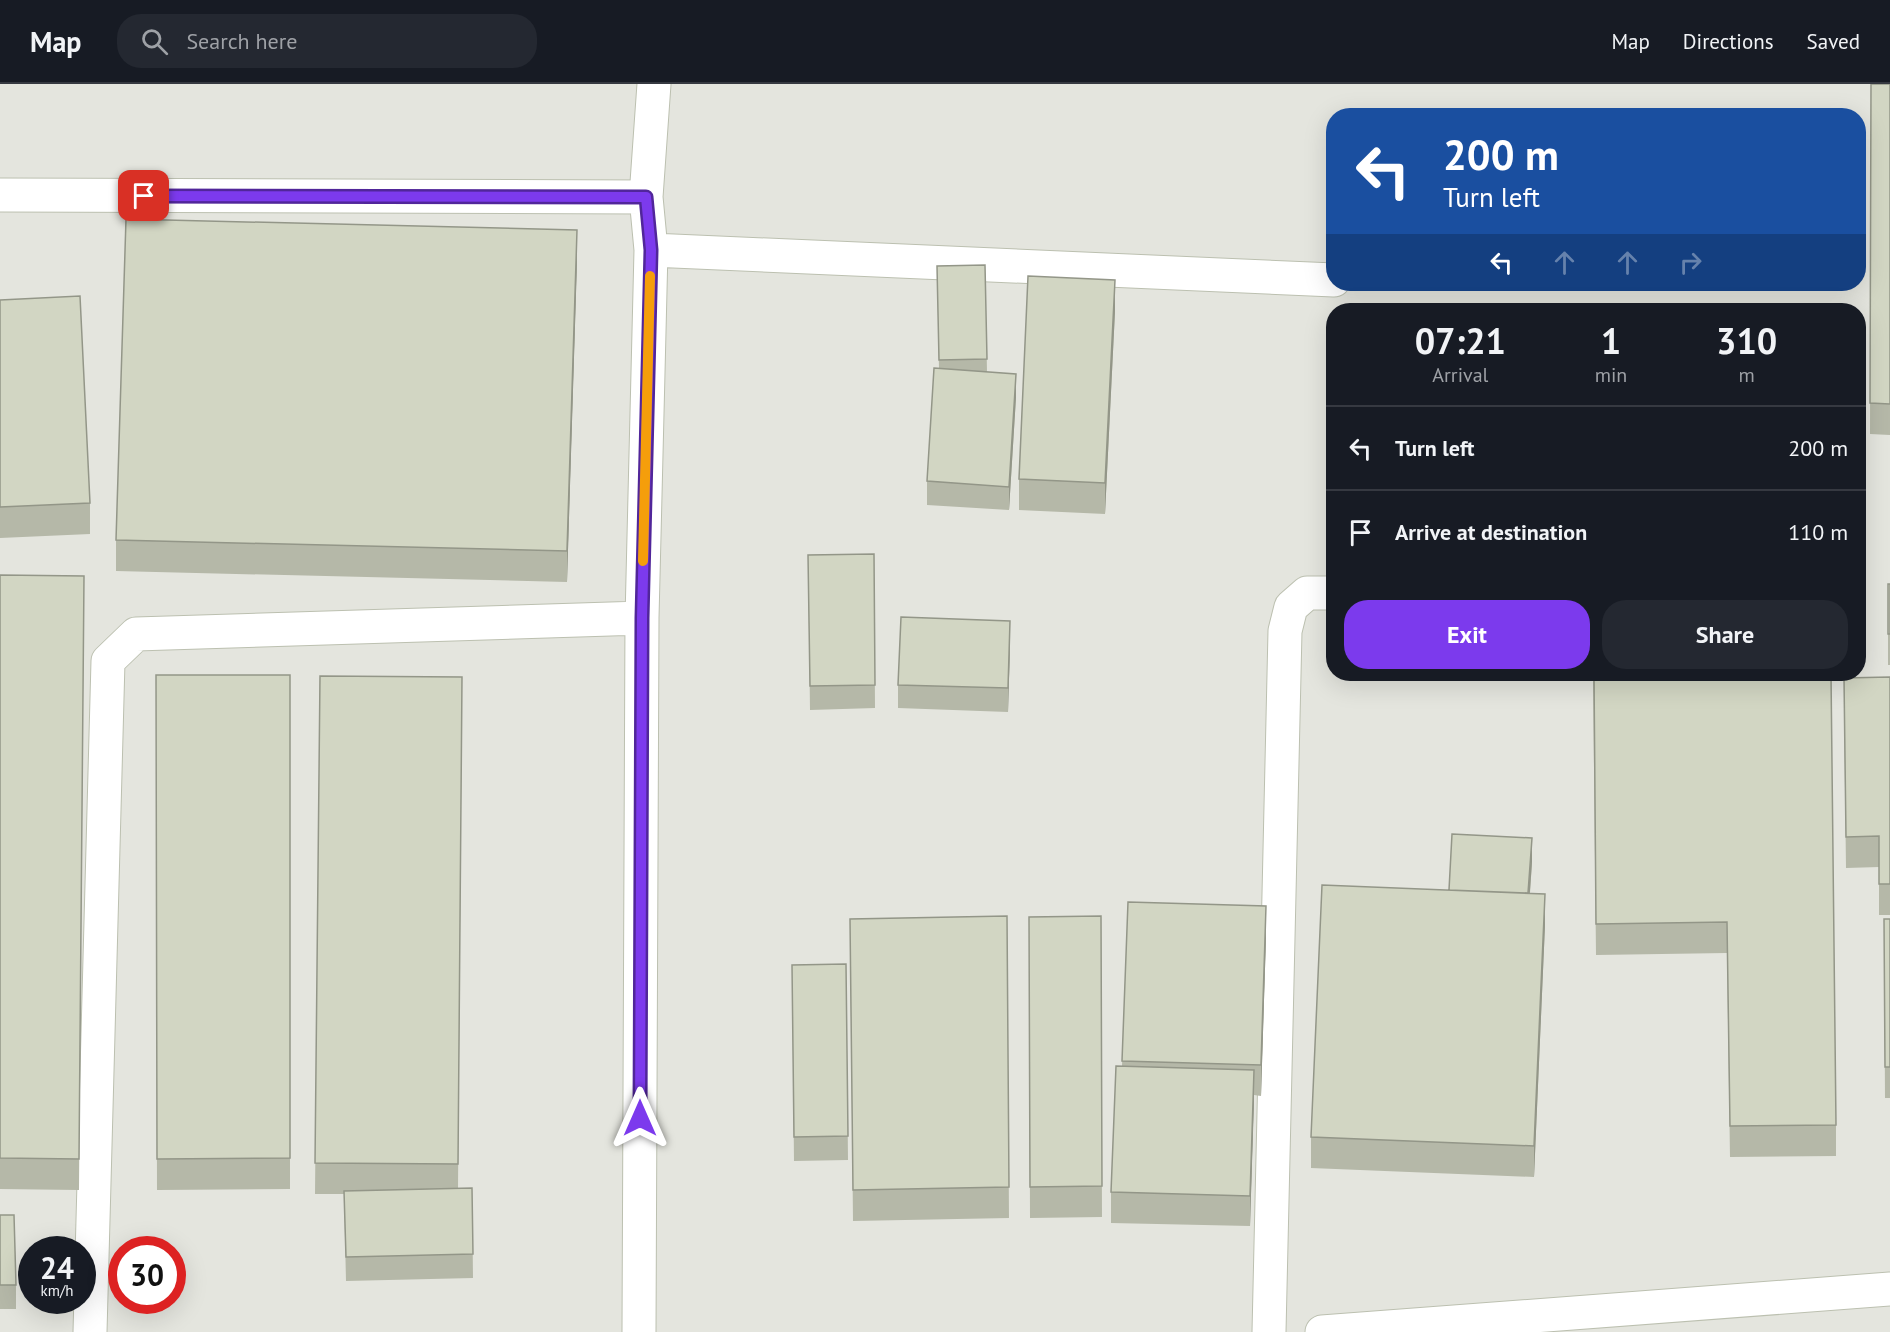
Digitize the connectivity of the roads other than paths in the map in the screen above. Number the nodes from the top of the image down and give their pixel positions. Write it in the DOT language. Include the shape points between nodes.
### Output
graph roads {
  1 [pos="654,84"];
  2 [pos="0,195"];
  3 [pos="646,197"];
  4 [pos="651,250"];
  5 [pos="1326,280"];
  6 [pos="1326,593"];
  7 [pos="642,618"];
  8 [pos="1890,1289"];
  9 [pos="90,1332"];
  10 [pos="639,1332"];
  11 [pos="1269,1332"];
  12 [pos="1323,1332"];
  1 -- 3 [label="street"];
  2 -- 3 [label="street"];
  3 -- 4 [label="street"];
  4 -- 5 [label="street"];
  4 -- 7 [label="street"];
  6 -- 11 [label="street" via="1307,593 1291,607 1285,631"];
  7 -- 9 [label="street" via="136,634 108,661"];
  7 -- 10 [label="street"];
  8 -- 12 [label="street"];
}
